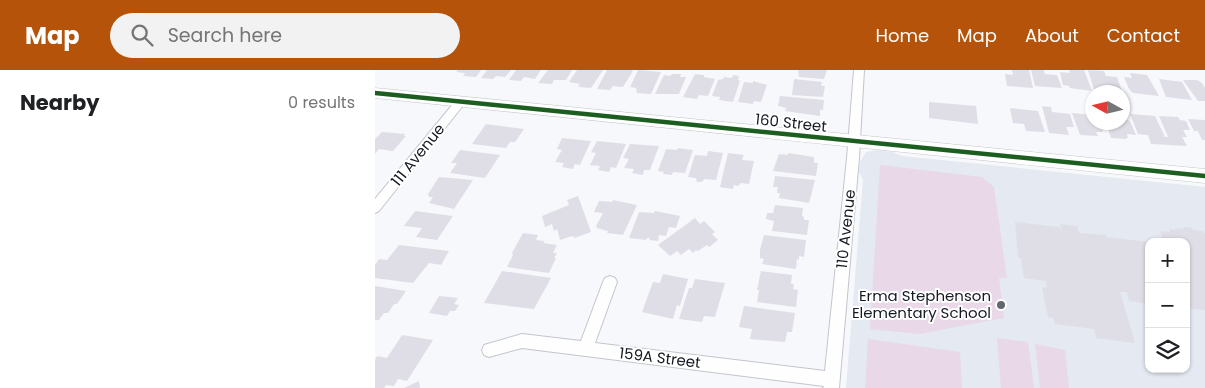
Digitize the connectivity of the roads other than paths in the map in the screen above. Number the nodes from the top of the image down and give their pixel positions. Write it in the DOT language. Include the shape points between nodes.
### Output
graph roads {
  1 [pos="859,70"];
  2 [pos="375,93"];
  3 [pos="461,101"];
  4 [pos="854,142"];
  5 [pos="1205,176"];
  6 [pos="375,208"];
  7 [pos="609,282"];
  8 [pos="585,349"];
  9 [pos="489,350"];
  10 [pos="831,384"];
  1 -- 4 [label="street, 110 Avenue"];
  2 -- 3 [label="street, 160 Street"];
  3 -- 4 [label="street, 160 Street"];
  3 -- 6 [label="street, 111 Avenue"];
  4 -- 5 [label="street, 160 Street"];
  4 -- 10 [label="street, 110 Avenue"];
  7 -- 8 [label="street"];
  8 -- 9 [label="street, 159A Street" via="522,341"];
  8 -- 10 [label="street, 159A Street"];
}
